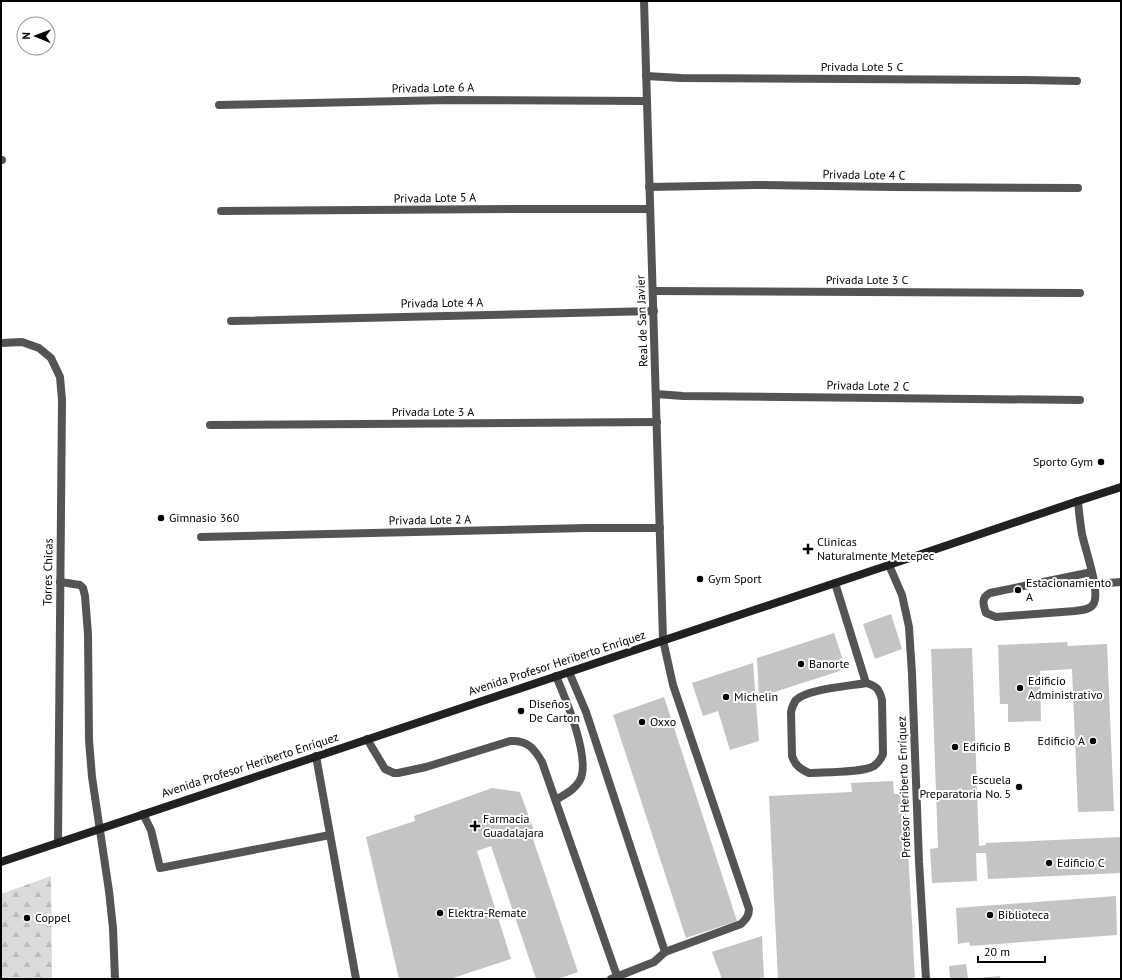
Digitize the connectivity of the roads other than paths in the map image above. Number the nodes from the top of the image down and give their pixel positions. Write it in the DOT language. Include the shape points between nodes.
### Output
graph roads {
  1 [pos="644,1"];
  2 [pos="646,76"];
  3 [pos="1077,81"];
  4 [pos="647,101"];
  5 [pos="219,105"];
  6 [pos="649,187"];
  7 [pos="1078,188"];
  8 [pos="650,209"];
  9 [pos="221,212"];
  10 [pos="653,292"];
  11 [pos="1080,293"];
  12 [pos="654,310"];
  13 [pos="231,321"];
  14 [pos="1,343"];
  15 [pos="656,394"];
  16 [pos="1080,400"];
  17 [pos="657,422"];
  18 [pos="210,424"];
  19 [pos="1121,487"];
  20 [pos="1078,501"];
  21 [pos="660,528"];
  22 [pos="201,537"];
  23 [pos="889,565"];
  24 [pos="1092,572"];
  25 [pos="60,582"];
  26 [pos="1121,582"];
  27 [pos="834,583"];
  28 [pos="1095,584"];
  29 [pos="663,640"];
  30 [pos="569,672"];
  31 [pos="556,676"];
  32 [pos="866,683"];
  33 [pos="368,739"];
  34 [pos="316,756"];
  35 [pos="556,800"];
  36 [pos="143,814"];
  37 [pos="99,829"];
  38 [pos="330,834"];
  39 [pos="58,843"];
  40 [pos="1,862"];
  41 [pos="665,952"];
  42 [pos="614,978"];
  43 [pos="115,979"];
  44 [pos="356,979"];
  45 [pos="926,979"];
  1 -- 2 [label="street, Real de San Javier"];
  2 -- 3 [label="street, Privada Lote 5 C"];
  2 -- 4 [label="street, Real de San Javier"];
  4 -- 5 [label="street, Privada Lote 6 A" via="448,100"];
  4 -- 6 [label="street, Real de San Javier"];
  6 -- 7 [label="street, Privada Lote 4 C" via="757,185"];
  6 -- 8 [label="street, Real de San Javier"];
  8 -- 9 [label="street, Privada Lote 5 A"];
  8 -- 10 [label="street, Real de San Javier"];
  10 -- 11 [label="street, Privada Lote 3 C"];
  10 -- 12 [label="street, Real de San Javier"];
  12 -- 13 [label="street, Privada Lote 4 A"];
  12 -- 15 [label="street, Real de San Javier"];
  14 -- 25 [label="street, Torres Chicas" via="22,342 38,348 51,358 60,377"];
  15 -- 16 [label="street, Privada Lote 2 C"];
  15 -- 17 [label="street, Real de San Javier"];
  17 -- 18 [label="street, Privada Lote 3 A"];
  17 -- 21 [label="street, Real de San Javier"];
  19 -- 20 [label="main road, Avenida Profesor Heriberto Enríquez"];
  20 -- 23 [label="main road, Avenida Profesor Heriberto Enríquez"];
  20 -- 24 [label="street" via="1082,533"];
  21 -- 22 [label="street, Privada Lote 2 A"];
  21 -- 29 [label="street, Real de San Javier"];
  23 -- 27 [label="main road, Avenida Profesor Heriberto Enríquez"];
  23 -- 45 [label="street, Profesor Heriberto Enríquez" via="902,595 909,627"];
  24 -- 28 [label="street"];
  24 -- 28 [label="street" via="990,593 984,598 983,603 986,613 996,617 1085,610 1094,603"];
  25 -- 37 [label="street" via="80,584 85,596 89,740"];
  25 -- 39 [label="street, Torres Chicas"];
  26 -- 28 [label="street"];
  27 -- 29 [label="main road, Avenida Profesor Heriberto Enríquez"];
  27 -- 32 [label="street"];
  29 -- 30 [label="main road, Avenida Profesor Heriberto Enríquez"];
  29 -- 41 [label="street, Real de San Javier" via="673,685 749,909 749,915 741,924"];
  30 -- 31 [label="main road, Avenida Profesor Heriberto Enríquez"];
  30 -- 41 [label="street" via="586,712"];
  31 -- 33 [label="main road, Avenida Profesor Heriberto Enríquez"];
  31 -- 35 [label="street" via="580,745 583,765 580,780 572,790"];
  32 -- 32 [label="street" via="875,685 882,700 883,754 880,761 864,770 809,773 798,767 792,756 791,712 797,699 816,691"];
  33 -- 34 [label="main road, Avenida Profesor Heriberto Enríquez"];
  33 -- 35 [label="street" via="385,769 394,773 426,767 510,740 521,741 532,746 537,753"];
  34 -- 36 [label="main road, Avenida Profesor Heriberto Enríquez"];
  34 -- 38 [label="street"];
  35 -- 42 [label="street"];
  36 -- 37 [label="main road, Avenida Profesor Heriberto Enríquez"];
  36 -- 38 [label="street" via="151,830 160,868"];
  37 -- 39 [label="main road, Avenida Profesor Heriberto Enríquez"];
  37 -- 43 [label="street" via="110,906"];
  38 -- 44 [label="street"];
  39 -- 40 [label="main road, Avenida Profesor Heriberto Enríquez"];
  41 -- 42 [label="street, Real de San Javier" via="654,962"];
}
